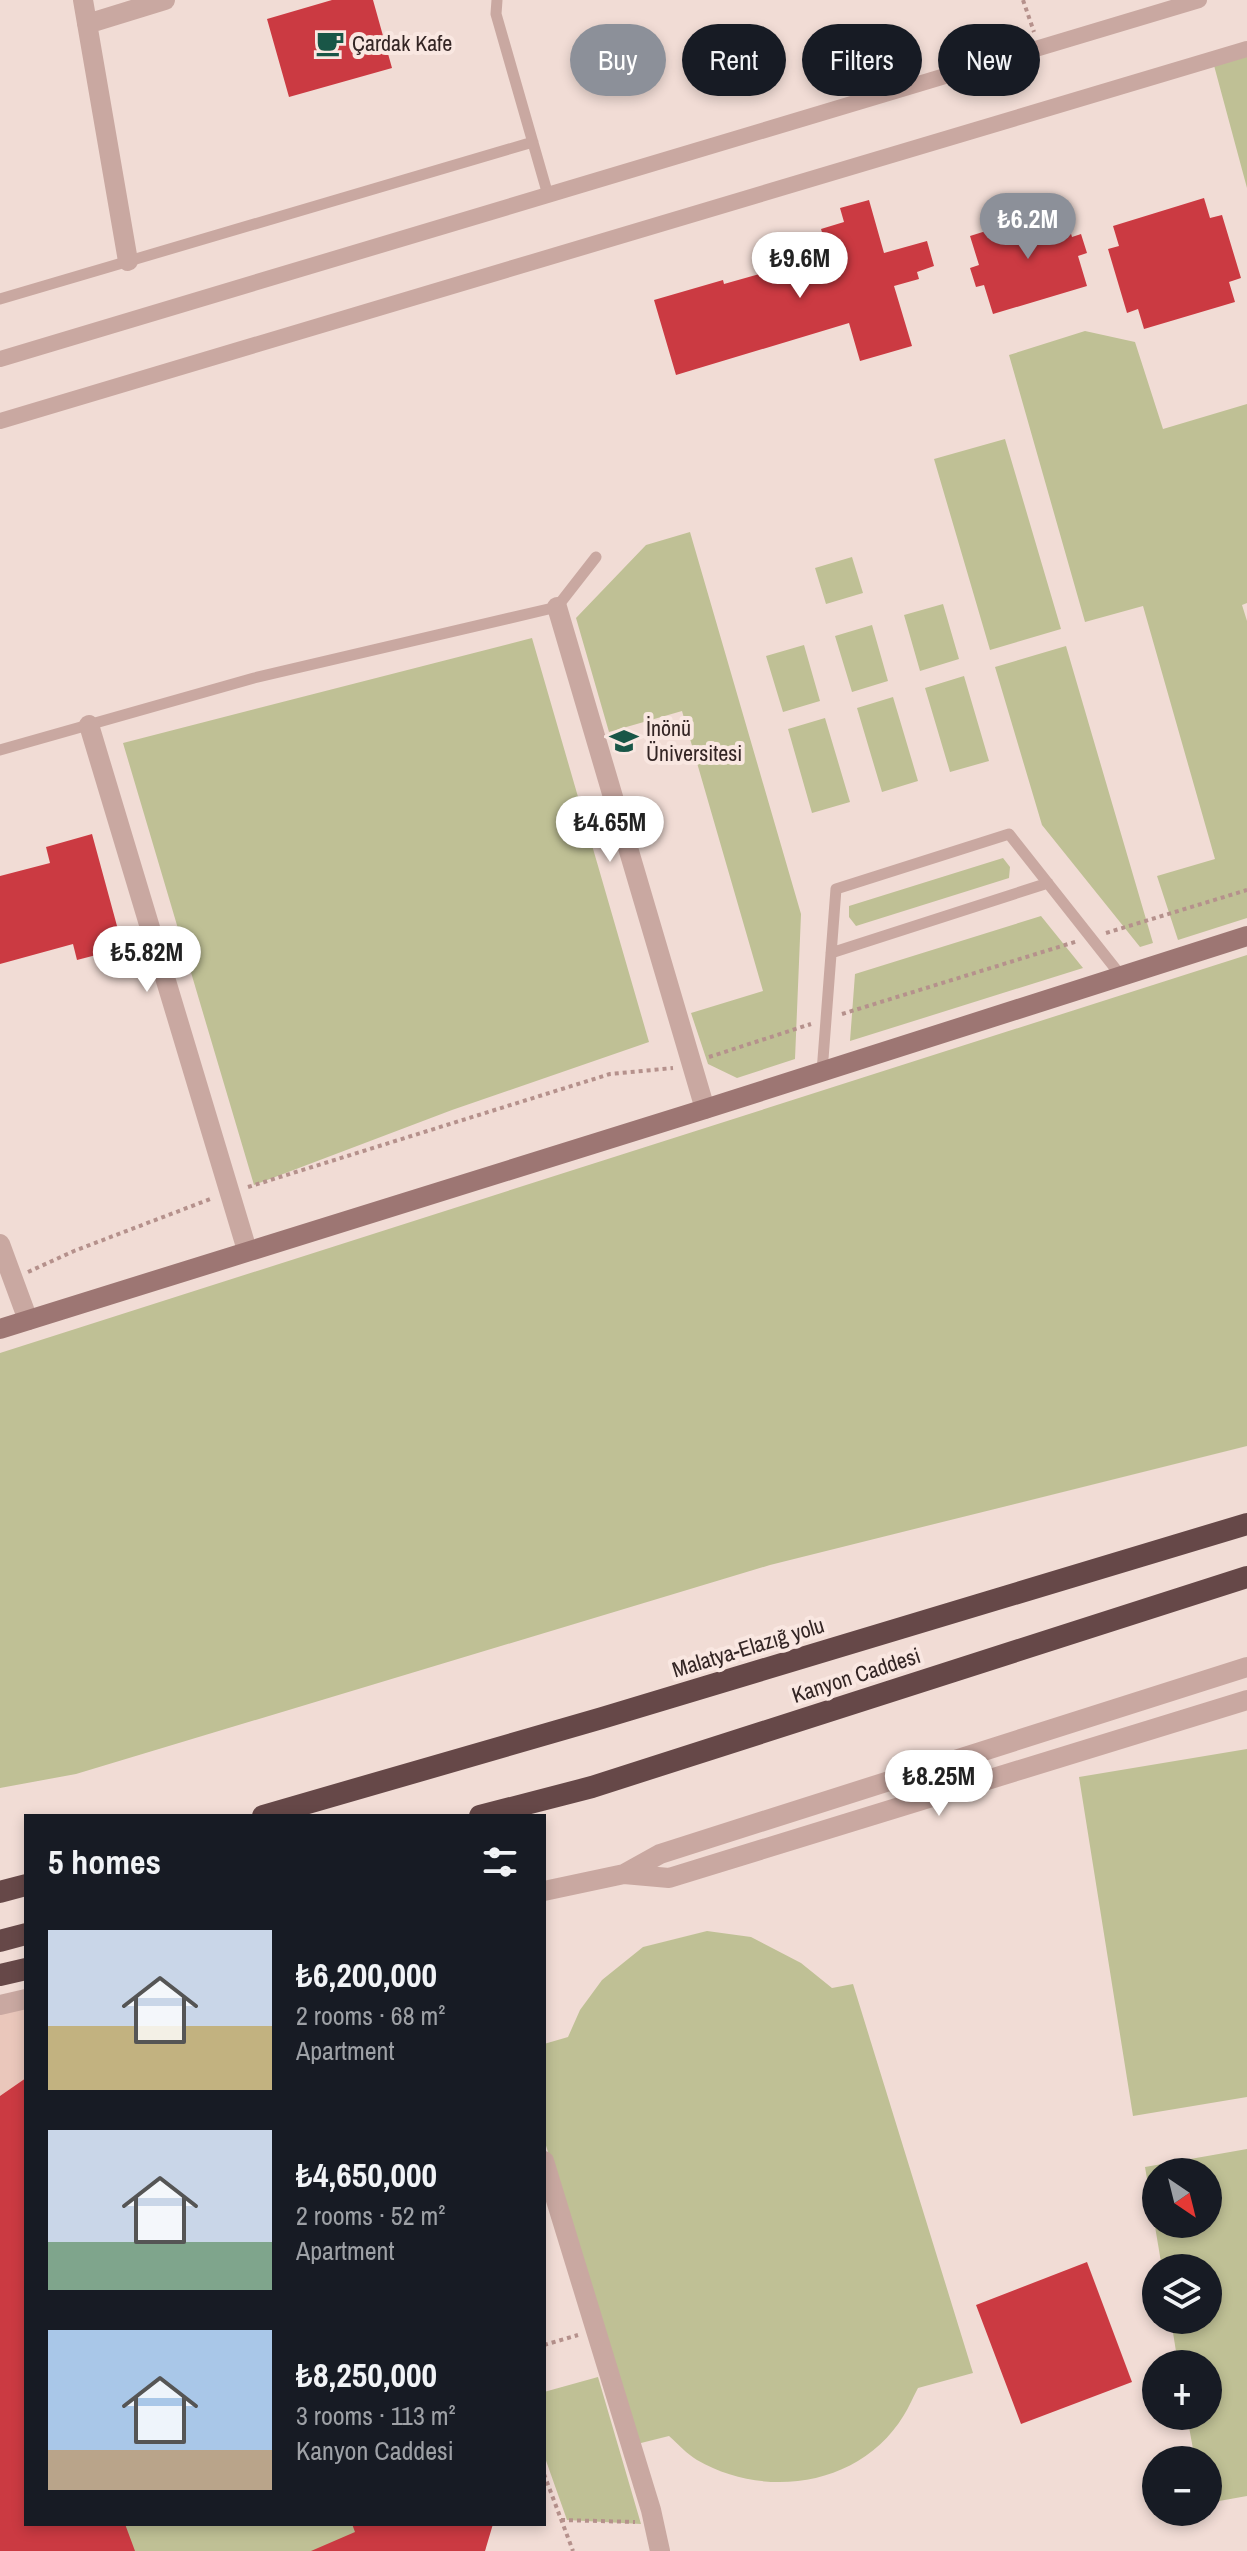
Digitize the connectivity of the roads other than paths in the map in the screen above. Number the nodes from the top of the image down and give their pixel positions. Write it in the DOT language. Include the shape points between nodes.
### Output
graph roads {
  1 [pos="83,0"];
  2 [pos="165,0"];
  3 [pos="497,0"];
  4 [pos="1199,0"];
  5 [pos="87,24"];
  6 [pos="1247,49"];
  7 [pos="533,142"];
  8 [pos="548,195"];
  9 [pos="128,261"];
  10 [pos="0,299"];
  11 [pos="0,359"];
  12 [pos="0,421"];
  13 [pos="596,557"];
  14 [pos="557,607"];
  15 [pos="89,725"];
  16 [pos="0,750"];
  17 [pos="1048,883"];
  18 [pos="1247,936"];
  19 [pos="831,953"];
  20 [pos="1122,977"];
  21 [pos="822,1072"];
  22 [pos="705,1109"];
  23 [pos="0,1244"];
  24 [pos="247,1250"];
  25 [pos="28,1320"];
  26 [pos="0,1329"];
  27 [pos="1247,1524"];
  28 [pos="1247,1577"];
  29 [pos="1247,1667"];
  30 [pos="1247,1700"];
  31 [pos="583,1789"];
  32 [pos="270,1814"];
  33 [pos="488,1814"];
  34 [pos="509,1814"];
  35 [pos="624,1874"];
  36 [pos="24,1886"];
  37 [pos="546,1891"];
  38 [pos="0,1892"];
  39 [pos="24,1935"];
  40 [pos="0,1941"];
  41 [pos="24,1969"];
  42 [pos="0,1975"];
  43 [pos="24,1999"];
  44 [pos="0,2005"];
  45 [pos="546,2167"];
  46 [pos="660,2551"];
  1 -- 5 [label="street"];
  2 -- 5 [label="street"];
  3 -- 7 [label="lane" via="496,14"];
  4 -- 8 [label="street"];
  5 -- 9 [label="street"];
  6 -- 12 [label="street"];
  7 -- 8 [label="lane"];
  7 -- 9 [label="lane"];
  8 -- 11 [label="street"];
  9 -- 10 [label="lane"];
  13 -- 14 [label="lane"];
  14 -- 15 [label="lane" via="254,678"];
  14 -- 22 [label="street"];
  15 -- 16 [label="lane"];
  15 -- 24 [label="street"];
  17 -- 19 [label="lane"];
  17 -- 19 [label="lane" via="1009,834 836,889"];
  17 -- 20 [label="lane"];
  18 -- 20 [label="main road"];
  19 -- 21 [label="lane"];
  20 -- 21 [label="main road"];
  21 -- 22 [label="main road"];
  22 -- 24 [label="main road"];
  23 -- 25 [label="street"];
  24 -- 25 [label="main road"];
  25 -- 26 [label="main road"];
  27 -- 32 [label="highway, Malatya-Elazığ yolu"];
  28 -- 31 [label="highway, Kanyon Caddesi"];
  29 -- 35 [label="street" via="660,1854"];
  30 -- 35 [label="street" via="669,1878"];
  31 -- 33 [label="highway, Kanyon Caddesi"];
  31 -- 34 [label="highway"];
  35 -- 37 [label="street"];
  36 -- 38 [label="highway"];
  39 -- 40 [label="highway"];
  41 -- 42 [label="highway"];
  43 -- 44 [label="street"];
  45 -- 46 [label="street"];
}
